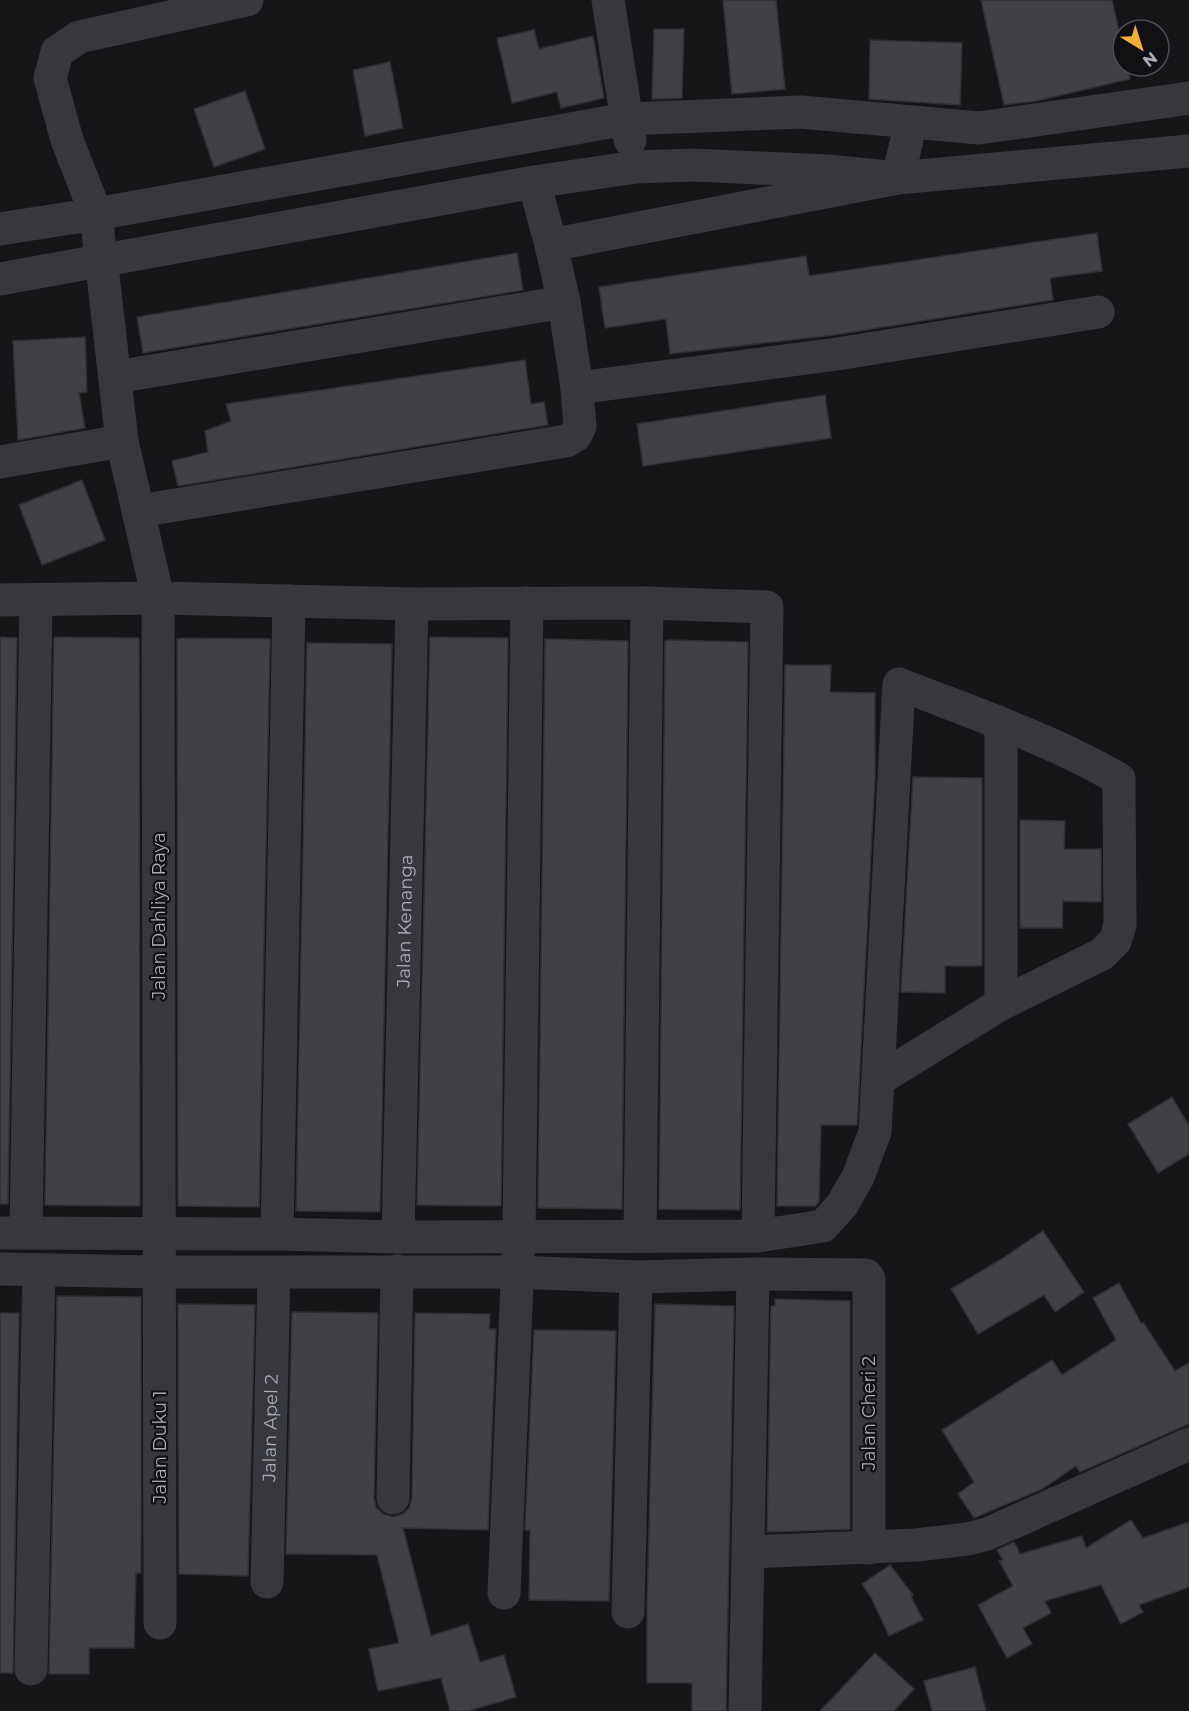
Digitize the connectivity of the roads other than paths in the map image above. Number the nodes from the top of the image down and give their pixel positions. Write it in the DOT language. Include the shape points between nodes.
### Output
graph roads {
  1 [pos="247,0"];
  2 [pos="609,0"];
  3 [pos="1189,98"];
  4 [pos="626,119"];
  5 [pos="910,122"];
  6 [pos="1189,151"];
  7 [pos="636,167"];
  8 [pos="898,178"];
  9 [pos="534,182"];
  10 [pos="96,214"];
  11 [pos="0,229"];
  12 [pos="551,244"];
  13 [pos="101,261"];
  14 [pos="0,279"];
  15 [pos="564,302"];
  16 [pos="1098,312"];
  17 [pos="116,378"];
  18 [pos="577,388"];
  19 [pos="122,441"];
  20 [pos="0,462"];
  21 [pos="139,511"];
  22 [pos="158,598"];
  23 [pos="0,600"];
  24 [pos="36,601"];
  25 [pos="289,601"];
  26 [pos="527,603"];
  27 [pos="647,603"];
  28 [pos="412,604"];
  29 [pos="1001,723"];
  30 [pos="1001,1004"];
  31 [pos="878,1080"];
  32 [pos="13,1233"];
  33 [pos="160,1233"];
  34 [pos="277,1234"];
  35 [pos="519,1235"];
  36 [pos="640,1235"];
  37 [pos="758,1236"];
  38 [pos="398,1237"];
  39 [pos="0,1269"];
  40 [pos="39,1269"];
  41 [pos="397,1271"];
  42 [pos="159,1272"];
  43 [pos="274,1272"];
  44 [pos="518,1272"];
  45 [pos="753,1274"];
  46 [pos="636,1277"];
  47 [pos="1189,1444"];
  48 [pos="393,1498"];
  49 [pos="868,1548"];
  50 [pos="749,1552"];
  51 [pos="267,1582"];
  52 [pos="504,1593"];
  53 [pos="628,1612"];
  54 [pos="160,1623"];
  55 [pos="31,1669"];
  56 [pos="744,1711"];
  1 -- 10 [label="street, Jalan Dahliya Raya" via="79,37 57,52 50,78 67,140"];
  2 -- 4 [label="street"];
  3 -- 5 [label="street" via="979,128"];
  4 -- 5 [label="street" via="801,112"];
  4 -- 7 [label="street"];
  4 -- 10 [label="street"];
  5 -- 8 [label="street"];
  6 -- 8 [label="street"];
  7 -- 8 [label="street" via="693,165"];
  7 -- 9 [label="street"];
  8 -- 12 [label="street"];
  9 -- 12 [label="street"];
  9 -- 13 [label="street"];
  10 -- 11 [label="street"];
  10 -- 13 [label="street, Jalan Dahliya Raya"];
  12 -- 15 [label="street"];
  13 -- 14 [label="street"];
  13 -- 17 [label="street, Jalan Dahliya Raya"];
  15 -- 17 [label="street"];
  15 -- 18 [label="street"];
  16 -- 18 [label="street" via="837,354"];
  17 -- 19 [label="street, Jalan Dahliya Raya"];
  18 -- 21 [label="street" via="580,426 575,436 566,441"];
  19 -- 20 [label="street"];
  19 -- 21 [label="street, Jalan Dahliya Raya"];
  21 -- 22 [label="street, Jalan Dahliya Raya"];
  22 -- 24 [label="street"];
  22 -- 25 [label="street"];
  22 -- 33 [label="street, Jalan Dahliya Raya"];
  23 -- 24 [label="street"];
  24 -- 32 [label="street"];
  25 -- 28 [label="street"];
  25 -- 34 [label="street"];
  26 -- 27 [label="street"];
  26 -- 28 [label="street"];
  26 -- 35 [label="street"];
  27 -- 36 [label="street"];
  27 -- 37 [label="street" via="767,607"];
  28 -- 38 [label="street, Jalan Kenanga"];
  29 -- 30 [label="street"];
  29 -- 30 [label="street" via="1119,779 1120,925 1115,940 1102,954"];
  29 -- 31 [label="street" via="899,684"];
  30 -- 31 [label="street"];
  31 -- 37 [label="street" via="875,1131 858,1178 842,1205 823,1226"];
  32 -- 33 [label="street"];
  33 -- 34 [label="street"];
  33 -- 42 [label="street, Jalan Dahliya Raya"];
  34 -- 38 [label="street"];
  35 -- 36 [label="street"];
  35 -- 38 [label="street"];
  35 -- 44 [label="street"];
  36 -- 37 [label="street"];
  39 -- 40 [label="street"];
  40 -- 42 [label="street"];
  40 -- 55 [label="street"];
  41 -- 43 [label="street"];
  41 -- 44 [label="street"];
  41 -- 48 [label="street"];
  42 -- 43 [label="street"];
  42 -- 54 [label="street, Jalan Duku 1"];
  43 -- 51 [label="street, Jalan Apel 2"];
  44 -- 46 [label="street"];
  44 -- 52 [label="street"];
  45 -- 46 [label="street"];
  45 -- 49 [label="street, Jalan Cheri 2" via="861,1274 869,1279"];
  45 -- 50 [label="street"];
  46 -- 53 [label="street"];
  47 -- 49 [label="street" via="987,1534"];
  49 -- 50 [label="street"];
  50 -- 56 [label="street"];
}
